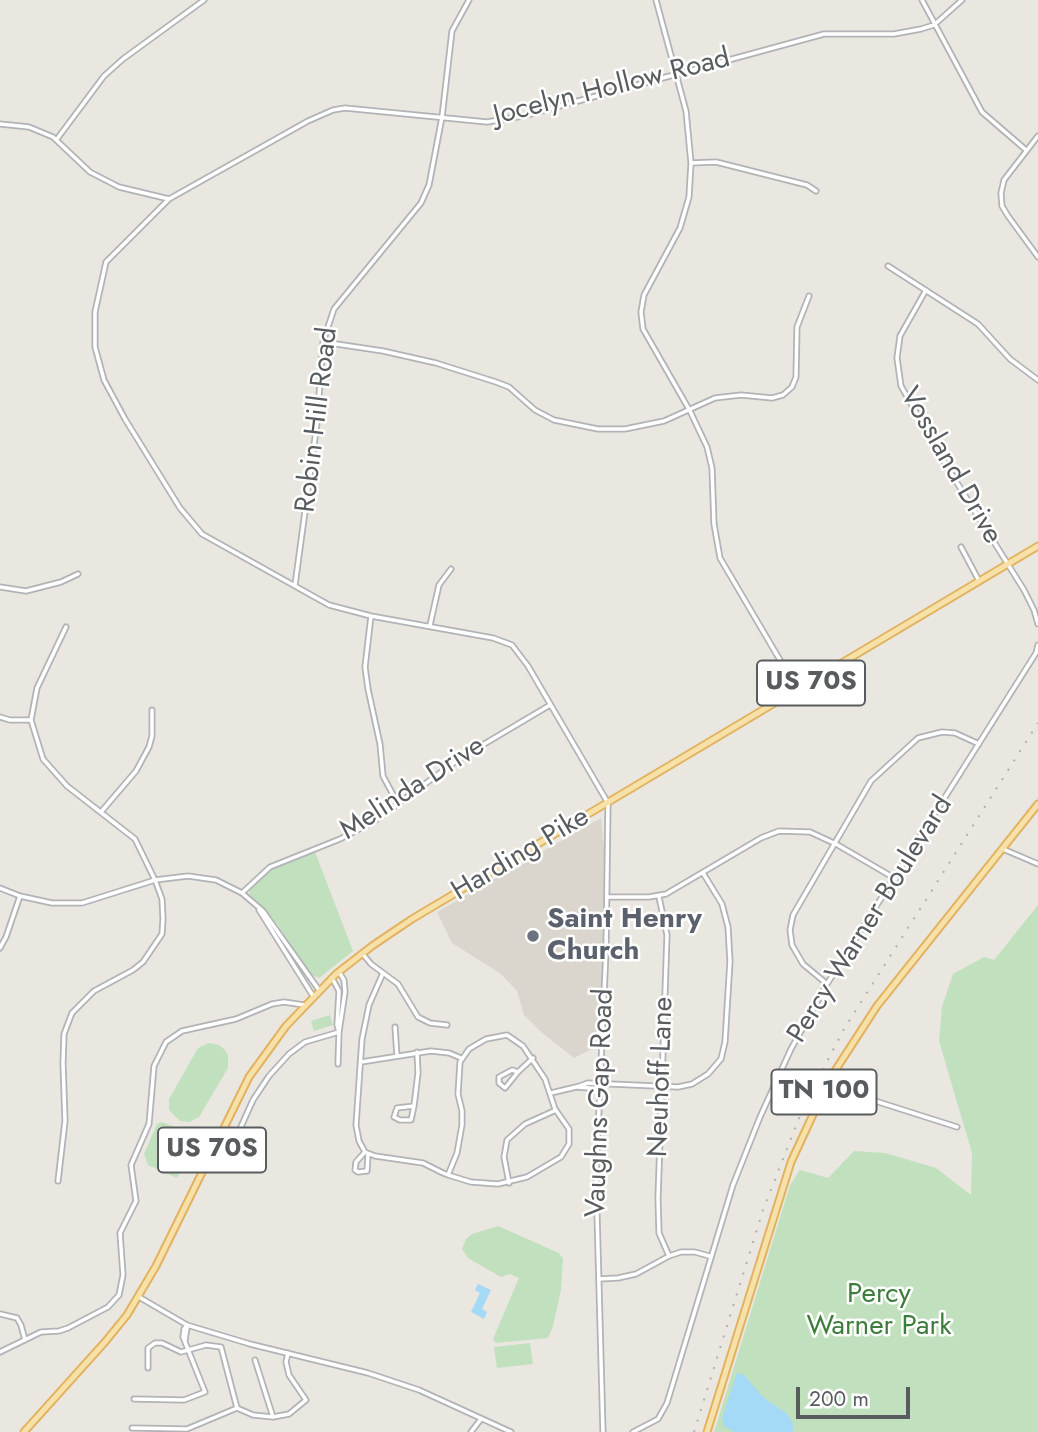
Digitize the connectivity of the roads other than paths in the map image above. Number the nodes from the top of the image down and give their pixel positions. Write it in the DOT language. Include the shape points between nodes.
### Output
graph roads {
  1 [pos="204,0"];
  2 [pos="469,0"];
  3 [pos="656,0"];
  4 [pos="922,0"];
  5 [pos="962,0"];
  6 [pos="934,24"];
  7 [pos="676,72"];
  8 [pos="442,117"];
  9 [pos="0,124"];
  10 [pos="1038,136"];
  11 [pos="57,139"];
  12 [pos="1026,149"];
  13 [pos="691,163"];
  14 [pos="816,191"];
  15 [pos="169,199"];
  16 [pos="1038,257"];
  17 [pos="888,266"];
  18 [pos="926,290"];
  19 [pos="809,296"];
  20 [pos="323,342"];
  21 [pos="1038,380"];
  22 [pos="690,411"];
  23 [pos="1038,546"];
  24 [pos="961,547"];
  25 [pos="1008,562"];
  26 [pos="451,569"];
  27 [pos="78,574"];
  28 [pos="978,579"];
  29 [pos="295,585"];
  30 [pos="0,587"];
  31 [pos="371,615"];
  32 [pos="1038,624"];
  33 [pos="430,625"];
  34 [pos="66,627"];
  35 [pos="1038,645"];
  36 [pos="798,691"];
  37 [pos="550,705"];
  38 [pos="152,710"];
  39 [pos="0,717"];
  40 [pos="31,720"];
  41 [pos="979,744"];
  42 [pos="608,803"];
  43 [pos="398,804"];
  44 [pos="1038,804"];
  45 [pos="101,812"];
  46 [pos="836,844"];
  47 [pos="1003,849"];
  48 [pos="1038,864"];
  49 [pos="703,873"];
  50 [pos="896,879"];
  51 [pos="155,880"];
  52 [pos="0,888"];
  53 [pos="242,893"];
  54 [pos="20,896"];
  55 [pos="608,897"];
  56 [pos="659,897"];
  57 [pos="251,900"];
  58 [pos="0,948"];
  59 [pos="362,953"];
  60 [pos="339,972"];
  61 [pos="383,973"];
  62 [pos="332,978"];
  63 [pos="827,984"];
  64 [pos="319,990"];
  65 [pos="313,996"];
  66 [pos="304,1005"];
  67 [pos="447,1025"];
  68 [pos="395,1027"];
  69 [pos="340,1032"];
  70 [pos="417,1052"];
  71 [pos="397,1056"];
  72 [pos="461,1058"];
  73 [pos="533,1058"];
  74 [pos="361,1062"];
  75 [pos="338,1064"];
  76 [pos="518,1072"];
  77 [pos="829,1080"];
  78 [pos="601,1086"];
  79 [pos="662,1087"];
  80 [pos="551,1093"];
  81 [pos="414,1106"];
  82 [pos="556,1110"];
  83 [pos="957,1127"];
  84 [pos="367,1153"];
  85 [pos="233,1159"];
  86 [pos="449,1175"];
  87 [pos="58,1181"];
  88 [pos="509,1183"];
  89 [pos="669,1256"];
  90 [pos="709,1256"];
  91 [pos="599,1279"];
  92 [pos="139,1297"];
  93 [pos="0,1314"];
  94 [pos="187,1326"];
  95 [pos="25,1340"];
  96 [pos="188,1350"];
  97 [pos="0,1352"];
  98 [pos="288,1353"];
  99 [pos="255,1360"];
  100 [pos="148,1368"];
  101 [pos="134,1399"];
  102 [pos="237,1408"];
  103 [pos="273,1417"];
  104 [pos="481,1419"];
  105 [pos="132,1428"];
  106 [pos="24,1432"];
  107 [pos="471,1432"];
  108 [pos="511,1432"];
  109 [pos="603,1432"];
  110 [pos="633,1432"];
  111 [pos="707,1432"];
  1 -- 11 [label="street" via="104,76"];
  2 -- 8 [label="street, Robin Hill Road" via="452,31"];
  3 -- 7 [label="street"];
  4 -- 6 [label="street"];
  5 -- 6 [label="street, Jocelyn Hollow Road"];
  6 -- 7 [label="street, Jocelyn Hollow Road" via="907,33 824,34"];
  6 -- 12 [label="street" via="982,112"];
  7 -- 8 [label="street, Jocelyn Hollow Road" via="523,116 486,122"];
  7 -- 13 [label="street"];
  8 -- 15 [label="street, Jocelyn Hollow Road" via="333,110"];
  8 -- 20 [label="street, Robin Hill Road" via="429,185 421,203 334,309"];
  9 -- 11 [label="street" via="29,127"];
  10 -- 12 [label="street"];
  11 -- 15 [label="street" via="90,172 120,187"];
  12 -- 16 [label="street" via="1004,180 1001,193 1007,216"];
  13 -- 14 [label="street" via="716,162"];
  13 -- 22 [label="street" via="689,197 680,228 644,295 641,312 643,329"];
  15 -- 29 [label="street" via="106,262 95,312 95,347 104,380 190,522 202,534"];
  17 -- 18 [label="street"];
  18 -- 21 [label="street" via="978,324 1010,359"];
  18 -- 25 [label="street, Vossland Drive" via="900,336 897,362 901,386"];
  19 -- 22 [label="street" via="797,327 792,387 772,398 715,398"];
  20 -- 22 [label="street" via="436,363 496,382 544,416 580,426 625,429"];
  20 -- 29 [label="street, Robin Hill Road" via="316,434"];
  22 -- 36 [label="street" via="712,468 720,558"];
  23 -- 25 [label="main road, Harding Pike / US 70S"];
  24 -- 28 [label="street"];
  25 -- 28 [label="main road, Harding Pike / US 70S"];
  25 -- 32 [label="street"];
  26 -- 33 [label="street" via="439,585"];
  27 -- 30 [label="street" via="26,591"];
  28 -- 36 [label="main road, Harding Pike / US 70S"];
  29 -- 31 [label="street" via="329,605"];
  31 -- 33 [label="street"];
  31 -- 43 [label="street" via="365,667 368,689 383,776"];
  33 -- 37 [label="street" via="512,645"];
  34 -- 40 [label="street" via="37,688"];
  35 -- 41 [label="street, Percy Warner Boulevard"];
  36 -- 42 [label="main road, Harding Pike / US 70S"];
  37 -- 42 [label="street"];
  37 -- 43 [label="street, Melinda Drive" via="459,759"];
  38 -- 45 [label="street" via="149,747 136,771"];
  39 -- 40 [label="street"];
  40 -- 45 [label="street" via="43,760"];
  41 -- 46 [label="street" via="955,733 918,738 871,781"];
  41 -- 50 [label="street, Percy Warner Boulevard"];
  42 -- 55 [label="street, Vaughns Gap Road"];
  42 -- 59 [label="main road, Harding Pike / US 70S"];
  43 -- 53 [label="street, Melinda Drive" via="350,834 273,865"];
  44 -- 47 [label="main road, TN 100"];
  45 -- 51 [label="street" via="132,835"];
  46 -- 49 [label="street" via="810,832 779,831"];
  46 -- 50 [label="street"];
  46 -- 63 [label="street" via="793,915 790,930 803,964"];
  47 -- 48 [label="street"];
  47 -- 77 [label="main road, TN 100" via="877,1006"];
  49 -- 56 [label="street"];
  49 -- 79 [label="street" via="722,904 728,927 725,1042 721,1059 708,1074 692,1084"];
  50 -- 63 [label="street, Percy Warner Boulevard"];
  51 -- 53 [label="street" via="204,878"];
  51 -- 54 [label="street" via="82,903"];
  51 -- 87 [label="street" via="163,919 155,947 133,970 84,999 64,1034 65,1121"];
  52 -- 54 [label="street"];
  53 -- 57 [label="street"];
  54 -- 58 [label="street"];
  55 -- 56 [label="street"];
  55 -- 78 [label="street, Vaughns Gap Road"];
  56 -- 79 [label="street, Neuhoff Lane" via="667,935"];
  57 -- 64 [label="street" via="276,927"];
  57 -- 65 [label="street"];
  59 -- 60 [label="main road, Harding Pike / US 70S"];
  59 -- 61 [label="street"];
  60 -- 62 [label="main road, Harding Pike / US 70S"];
  60 -- 69 [label="street" via="345,989"];
  61 -- 67 [label="street" via="400,986 420,1019"];
  61 -- 74 [label="street" via="365,1019"];
  62 -- 64 [label="main road, Harding Pike / US 70S"];
  62 -- 69 [label="street" via="339,991"];
  63 -- 90 [label="street, Percy Warner Boulevard" via="760,1117"];
  64 -- 65 [label="main road, Harding Pike / US 70S"];
  65 -- 66 [label="main road, Harding Pike / US 70S"];
  66 -- 92 [label="main road, Harding Pike / US 70S" via="269,1047 243,1089"];
  66 -- 95 [label="street" via="272,1004 236,1019 186,1030 166,1042 154,1066 150,1120 132,1163 136,1201 120,1233 123,1275 118,1295 106,1308 68,1328 44,1331"];
  68 -- 71 [label="street"];
  69 -- 75 [label="street"];
  69 -- 85 [label="street" via="300,1044 279,1064 246,1115"];
  70 -- 71 [label="street"];
  70 -- 72 [label="street" via="439,1051"];
  70 -- 81 [label="street"];
  71 -- 74 [label="street"];
  72 -- 73 [label="street" via="478,1043 502,1035 516,1039"];
  72 -- 86 [label="street" via="457,1094 462,1130"];
  73 -- 76 [label="street"];
  73 -- 80 [label="street"];
  74 -- 84 [label="street" via="356,1125"];
  76 -- 76 [label="street" via="505,1088 498,1082 500,1076"];
  77 -- 83 [label="street" via="869,1099"];
  77 -- 111 [label="main road, TN 100" via="792,1162"];
  78 -- 79 [label="street"];
  78 -- 80 [label="street" via="587,1083"];
  78 -- 91 [label="street, Vaughns Gap Road" via="596,1177"];
  79 -- 89 [label="street, Neuhoff Lane" via="659,1233"];
  80 -- 82 [label="street"];
  81 -- 81 [label="street" via="411,1120 394,1117 397,1108"];
  82 -- 88 [label="street" via="521,1127 506,1142"];
  82 -- 88 [label="street" via="570,1132 567,1149 539,1172"];
  84 -- 84 [label="street" via="356,1162 358,1172 367,1171"];
  84 -- 86 [label="street" via="423,1163"];
  86 -- 88 [label="street" via="485,1184"];
  89 -- 90 [label="street" via="695,1252"];
  89 -- 91 [label="street" via="636,1274"];
  90 -- 110 [label="street, Percy Warner Boulevard" via="667,1404 658,1419"];
  91 -- 109 [label="street, Vaughns Gap Road"];
  92 -- 94 [label="street"];
  92 -- 106 [label="main road, US 70S"];
  93 -- 95 [label="street" via="17,1318"];
  94 -- 96 [label="street"];
  94 -- 98 [label="street"];
  95 -- 97 [label="street"];
  96 -- 100 [label="street" via="151,1344"];
  96 -- 101 [label="street" via="205,1392 184,1400"];
  96 -- 102 [label="street" via="221,1347"];
  98 -- 103 [label="street" via="289,1375 306,1401 289,1414"];
  98 -- 104 [label="street" via="419,1390"];
  99 -- 103 [label="street"];
  102 -- 103 [label="street"];
  102 -- 105 [label="street" via="187,1429"];
  104 -- 107 [label="street"];
  104 -- 108 [label="street"];
}
